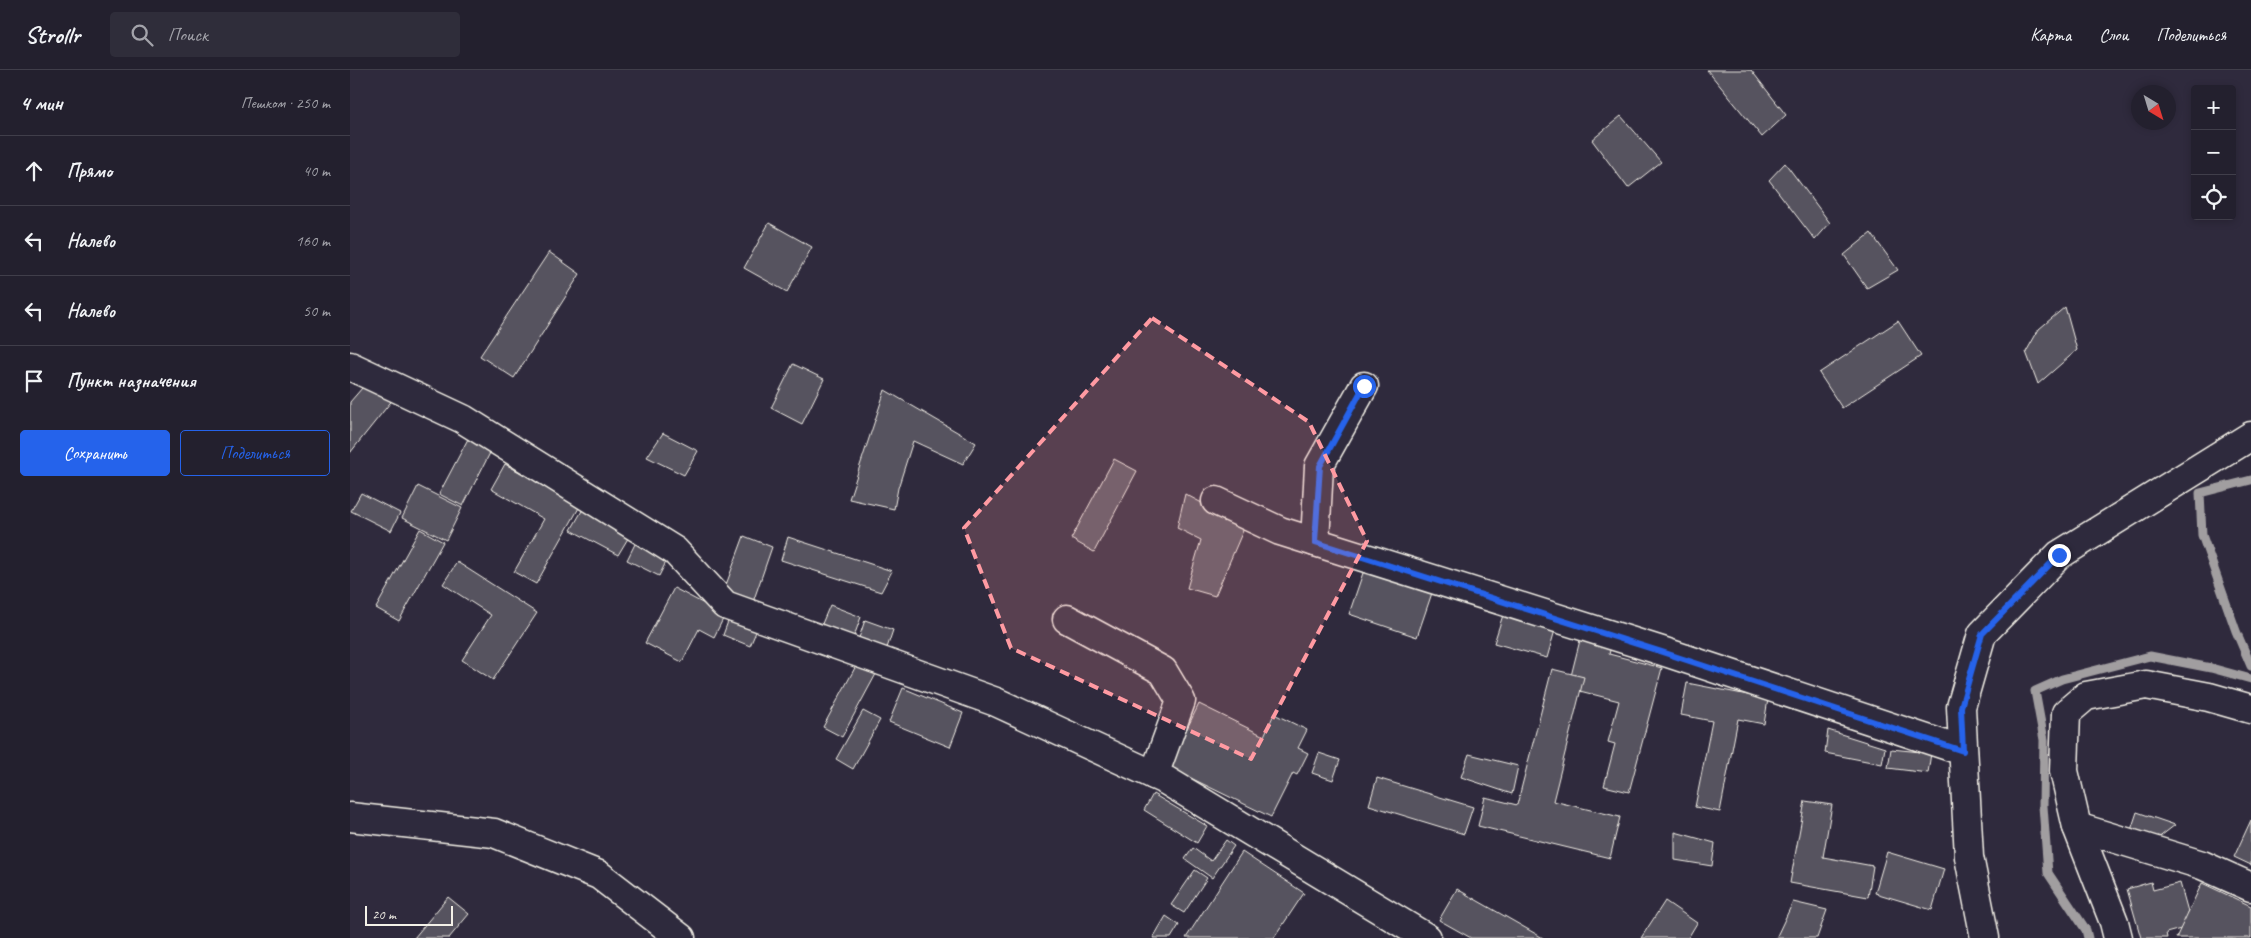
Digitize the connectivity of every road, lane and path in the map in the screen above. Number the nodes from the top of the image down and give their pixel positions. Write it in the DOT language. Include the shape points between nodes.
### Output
graph roads {
  1 [pos="350,366"];
  2 [pos="1364,386"];
  3 [pos="2251,436"];
  4 [pos="1216,501"];
  5 [pos="1315,542"];
  6 [pos="1067,619"];
  7 [pos="2251,709"];
  8 [pos="1963,751"];
  9 [pos="1154,775"];
  10 [pos="350,818"];
  11 [pos="2077,827"];
  12 [pos="2251,887"];
  13 [pos="681,938"];
  14 [pos="1427,938"];
  15 [pos="1985,938"];
  16 [pos="2118,938"];
  1 -- 9 [label="street" via="463,419 675,551 725,605 996,702"];
  2 -- 5 [label="street" via="1320,466"];
  3 -- 8 [label="street" via="2059,555 1982,634 1961,707"];
  4 -- 5 [label="street" via="1280,531"];
  5 -- 8 [label="street"];
  6 -- 9 [label="street" via="1163,671 1181,701"];
  7 -- 11 [label="street" via="2146,685 2086,696 2066,714 2064,771"];
  8 -- 15 [label="street" via="1969,857"];
  9 -- 14 [label="street"];
  10 -- 13 [label="street" via="494,833 598,875"];
  11 -- 12 [label="street" via="2202,865"];
  11 -- 16 [label="street"];
}
